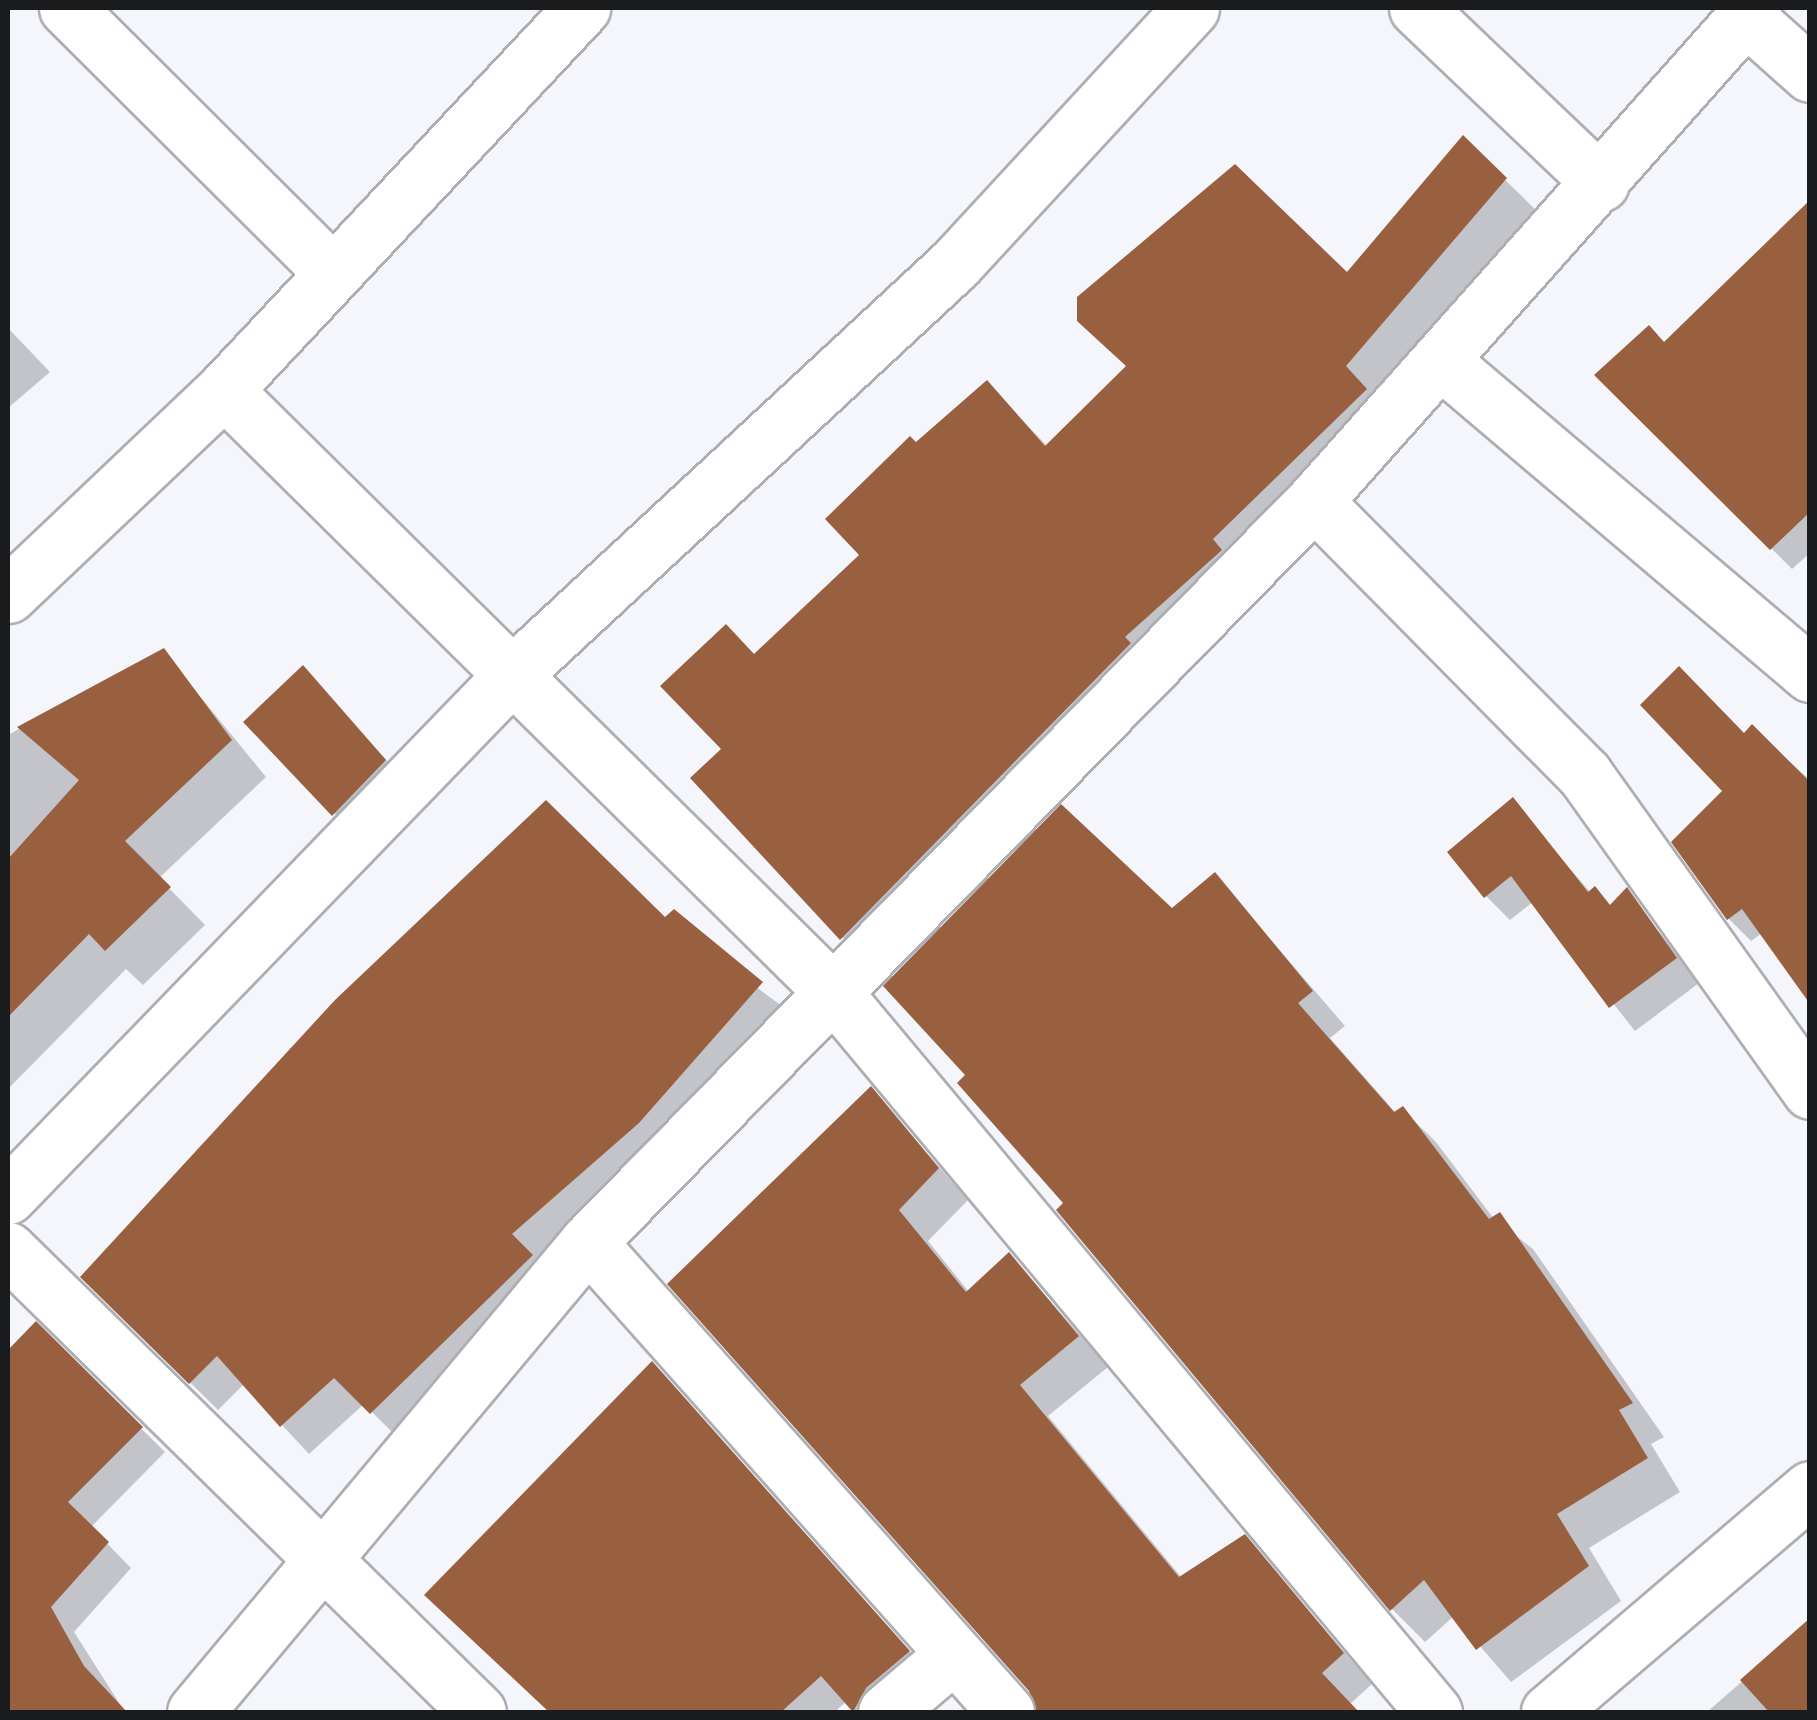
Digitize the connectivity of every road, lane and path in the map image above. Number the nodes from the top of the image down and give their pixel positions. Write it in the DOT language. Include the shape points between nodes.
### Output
graph roads {
  1 [pos="67,8"];
  2 [pos="582,8"];
  3 [pos="1192,8"];
  4 [pos="1417,8"];
  5 [pos="1749,12"];
  6 [pos="1810,74"];
  7 [pos="1602,184"];
  8 [pos="333,273"];
  9 [pos="1441,361"];
  10 [pos="224,390"];
  11 [pos="1314,501"];
  12 [pos="8,595"];
  13 [pos="514,674"];
  14 [pos="1810,674"];
  15 [pos="833,992"];
  16 [pos="1810,1092"];
  17 [pos="8,1196"];
  18 [pos="588,1242"];
  19 [pos="8,1250"];
  20 [pos="1801,1514"];
  21 [pos="322,1564"];
  22 [pos="952,1656"];
  23 [pos="195,1712"];
  24 [pos="478,1712"];
  25 [pos="886,1712"];
  26 [pos="1006,1712"];
  27 [pos="1434,1712"];
  28 [pos="1549,1712"];
  1 -- 8 [label="street"];
  2 -- 8 [label="street"];
  3 -- 13 [label="street" via="955,264"];
  4 -- 7 [label="street"];
  5 -- 6 [label="street"];
  5 -- 7 [label="street"];
  7 -- 9 [label="street"];
  8 -- 10 [label="street"];
  9 -- 11 [label="street"];
  9 -- 14 [label="street"];
  10 -- 12 [label="street"];
  10 -- 13 [label="street"];
  11 -- 15 [label="street"];
  11 -- 16 [label="street" via="1585,774"];
  13 -- 15 [label="street"];
  13 -- 17 [label="street"];
  15 -- 18 [label="street"];
  15 -- 27 [label="street"];
  18 -- 21 [label="street"];
  18 -- 22 [label="street"];
  19 -- 21 [label="street"];
  20 -- 28 [label="street"];
  21 -- 23 [label="street"];
  21 -- 24 [label="street"];
  22 -- 25 [label="street"];
  22 -- 26 [label="street"];
}
